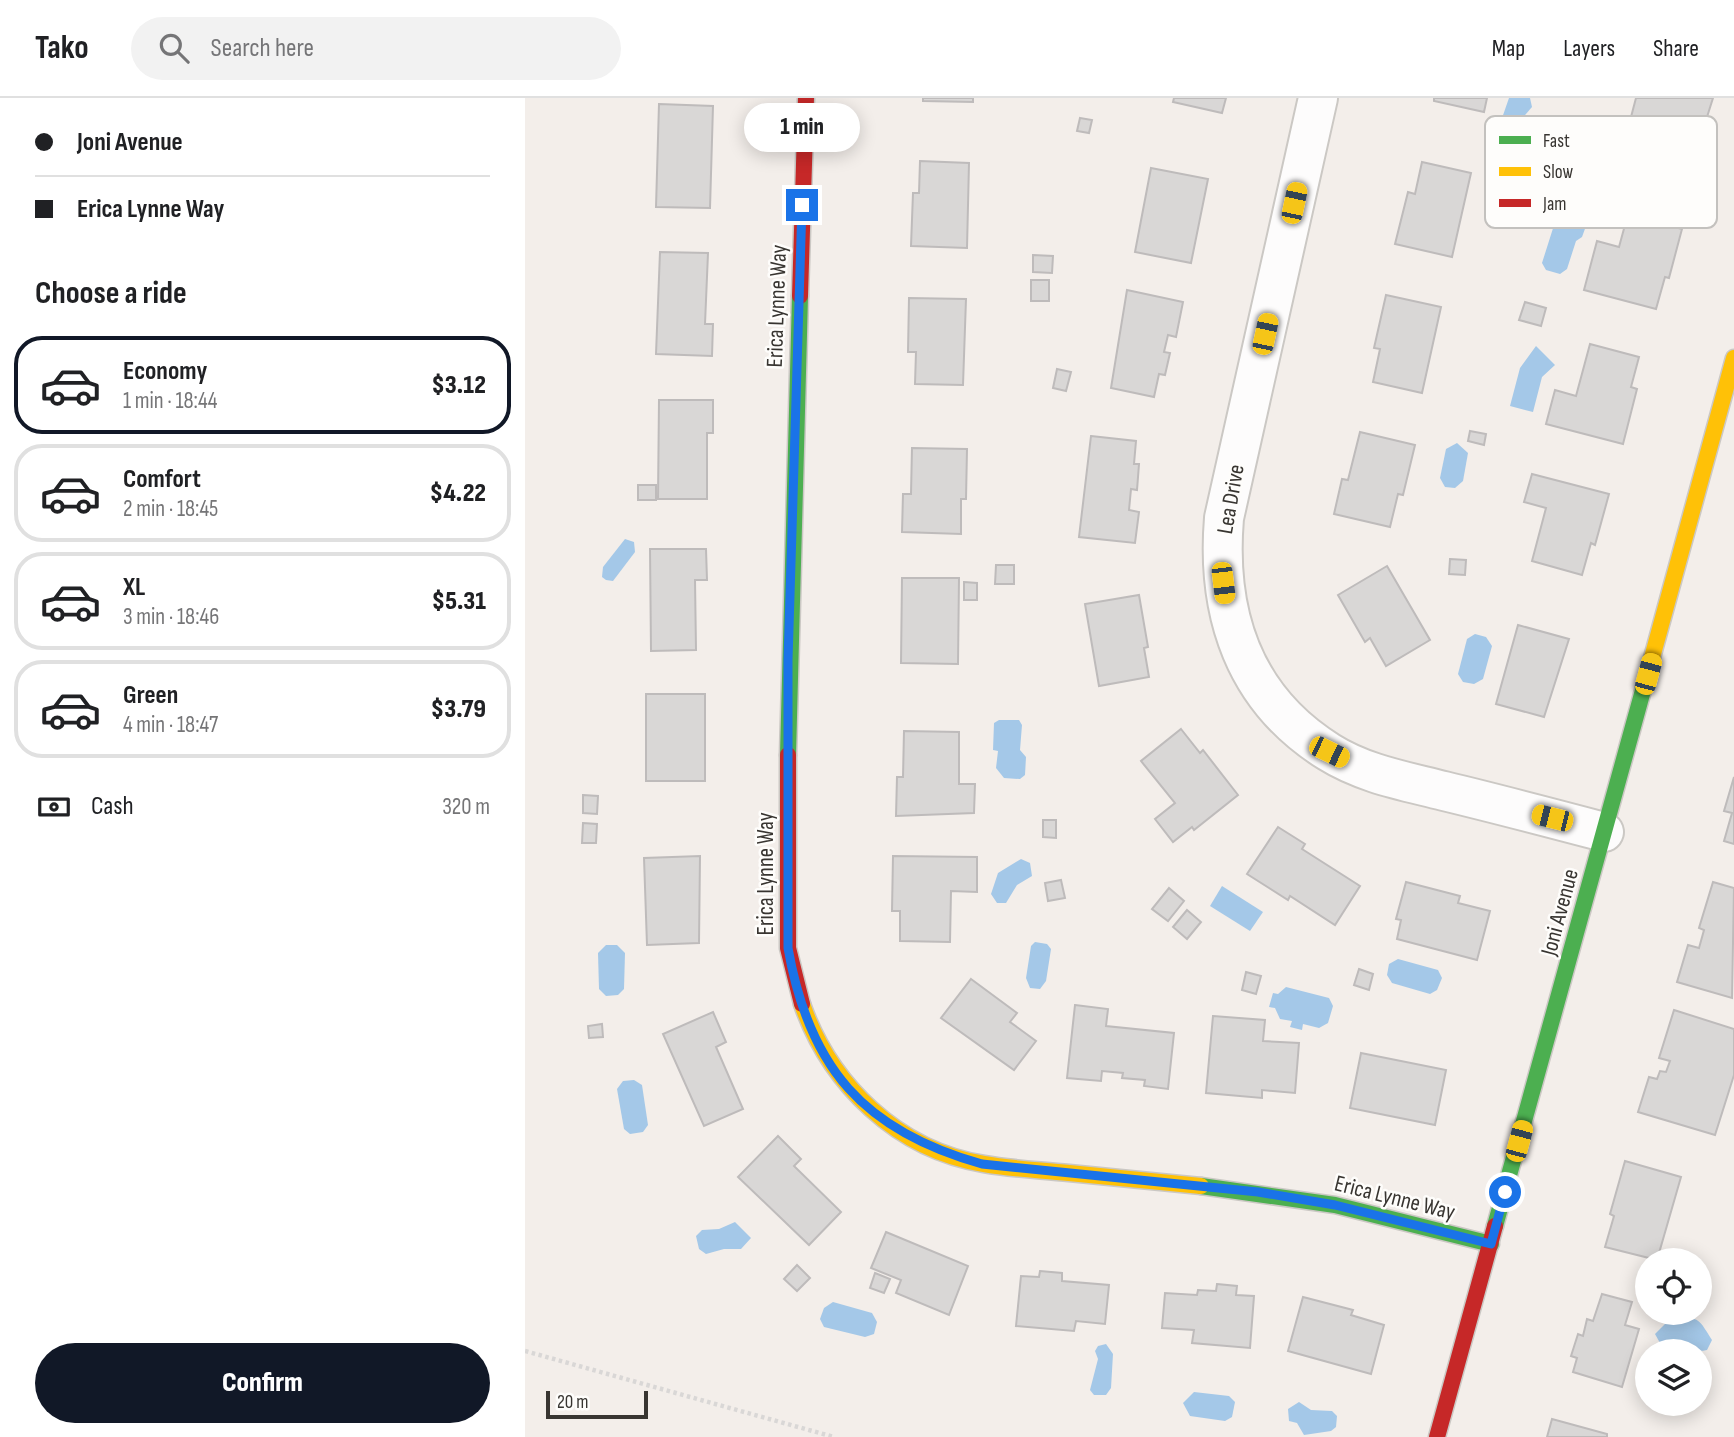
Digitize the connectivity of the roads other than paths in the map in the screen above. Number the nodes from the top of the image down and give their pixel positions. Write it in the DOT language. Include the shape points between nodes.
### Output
graph roads {
  1 [pos="806,98"];
  2 [pos="1318,98"];
  3 [pos="1734,358"];
  4 [pos="1604,832"];
  5 [pos="1491,1244"];
  6 [pos="1437,1437"];
  1 -- 5 [label="street, Erica Lynne Way" via="788,660 788,948 796,993 812,1035 836,1074 864,1105 901,1133 942,1153 982,1164 1284,1196"];
  2 -- 4 [label="street, Lea Drive" via="1224,518 1220,562 1226,606 1241,651 1263,689 1291,722 1339,757 1369,771"];
  3 -- 4 [label="street, Joni Avenue"];
  4 -- 5 [label="street, Joni Avenue"];
  5 -- 6 [label="street, Joni Avenue"];
}
